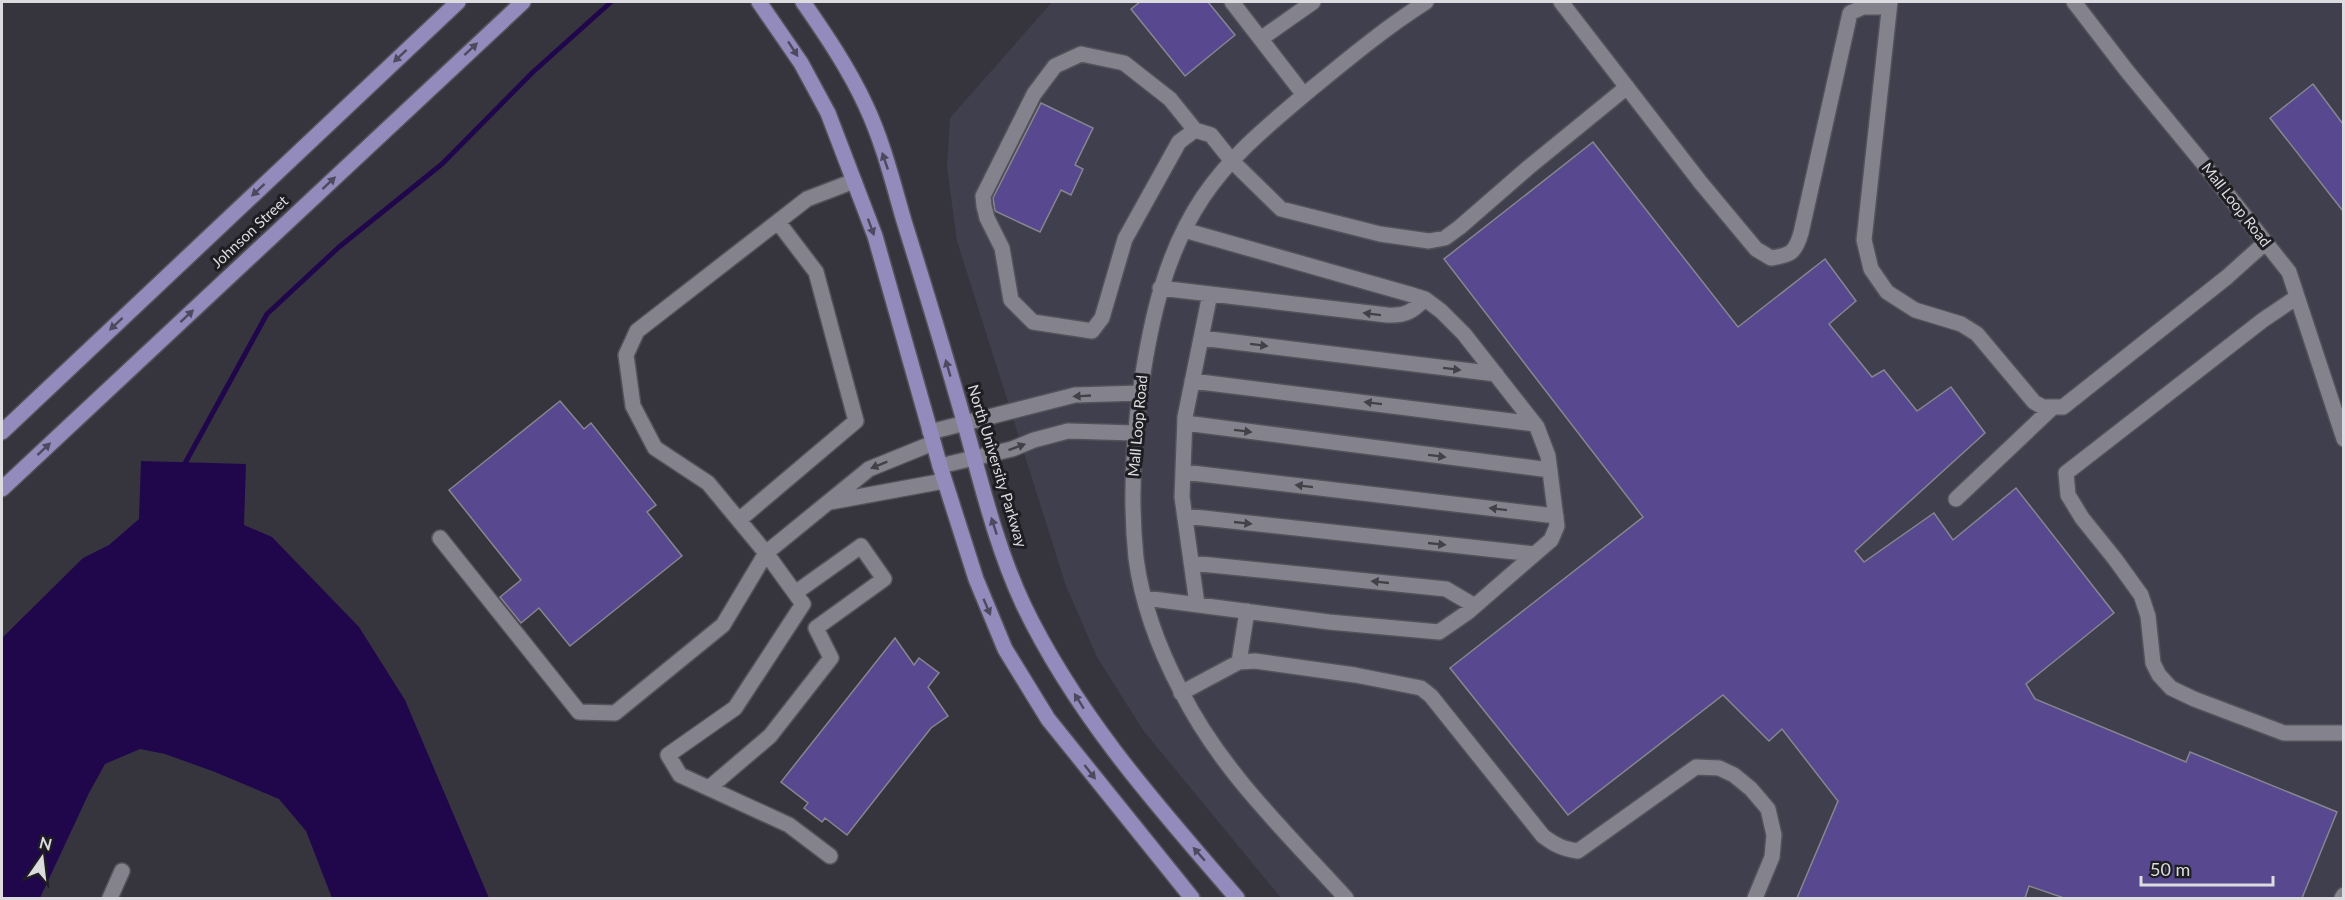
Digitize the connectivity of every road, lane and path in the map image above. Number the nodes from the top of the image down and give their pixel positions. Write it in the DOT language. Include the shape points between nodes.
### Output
graph roads {
  1 [pos="458,2"];
  2 [pos="523,2"];
  3 [pos="759,2"];
  4 [pos="803,2"];
  5 [pos="1232,2"];
  6 [pos="1313,2"];
  7 [pos="1426,2"];
  8 [pos="1561,2"];
  9 [pos="2074,2"];
  10 [pos="1889,4"];
  11 [pos="1262,38"];
  12 [pos="1627,87"];
  13 [pos="1304,95"];
  14 [pos="1196,130"];
  15 [pos="1231,160"];
  16 [pos="854,181"];
  17 [pos="778,222"];
  18 [pos="1184,230"];
  19 [pos="2266,242"];
  20 [pos="1160,288"];
  21 [pos="1210,294"];
  22 [pos="2297,297"];
  23 [pos="1425,299"];
  24 [pos="1201,338"];
  25 [pos="1496,374"];
  26 [pos="1192,381"];
  27 [pos="1140,393"];
  28 [pos="2052,408"];
  29 [pos="1185,423"];
  30 [pos="964,424"];
  31 [pos="1535,424"];
  32 [pos="2,432"];
  33 [pos="1135,433"];
  34 [pos="932,438"];
  35 [pos="2343,439"];
  36 [pos="973,458"];
  37 [pos="1550,470"];
  38 [pos="1183,471"];
  39 [pos="942,473"];
  40 [pos="2,489"];
  41 [pos="1956,499"];
  42 [pos="827,503"];
  43 [pos="1185,516"];
  44 [pos="1556,516"];
  45 [pos="739,520"];
  46 [pos="440,538"];
  47 [pos="766,553"];
  48 [pos="1534,554"];
  49 [pos="1191,563"];
  50 [pos="799,598"];
  51 [pos="1145,598"];
  52 [pos="1197,604"];
  53 [pos="1475,606"];
  54 [pos="1247,611"];
  55 [pos="816,628"];
  56 [pos="1239,662"];
  57 [pos="1181,693"];
  58 [pos="2343,733"];
  59 [pos="709,788"];
  60 [pos="830,856"];
  61 [pos="122,871"];
  62 [pos="110,898"];
  63 [pos="1192,898"];
  64 [pos="1237,898"];
  65 [pos="1346,898"];
  66 [pos="1755,898"];
  1 -- 32 [label="main road, Johnson Street, one-way"];
  40 -- 2 [label="main road, Johnson Street, one-way"];
  3 -- 16 [label="main road, one-way" via="801,63 828,113"];
  30 -- 4 [label="main road, North University Parkway, one-way" via="867,106 838,53"];
  5 -- 11 [label="street"];
  6 -- 11 [label="street"];
  7 -- 13 [label="street, Mall Loop Road" via="1386,28"];
  8 -- 12 [label="street"];
  9 -- 19 [label="street, Mall Loop Road"];
  10 -- 12 [label="street" via="1850,13 1802,233 1788,255 1771,258 1756,249"];
  10 -- 28 [label="street" via="1864,240 1871,269 1899,302 1961,324 1977,334 2034,402"];
  11 -- 13 [label="street"];
  12 -- 15 [label="street" via="1460,227 1445,238 1429,241 1380,234 1281,209"];
  13 -- 15 [label="street, Mall Loop Road"];
  14 -- 14 [label="street" via="1179,142 1125,238 1102,318 1092,331 1033,322 1011,300 1002,248 987,218 983,196 1034,94 1055,66 1081,54 1124,63 1170,99"];
  14 -- 15 [label="street" via="1211,135"];
  15 -- 18 [label="street, Mall Loop Road"];
  16 -- 17 [label="street" via="807,199"];
  16 -- 34 [label="main road, one-way" via="874,236"];
  17 -- 45 [label="street" via="816,272 856,422"];
  17 -- 45 [label="street" via="637,331 626,355 633,406 655,448 708,483"];
  18 -- 20 [label="street, Mall Loop Road"];
  18 -- 23 [label="street"];
  19 -- 22 [label="street, Mall Loop Road" via="2289,272"];
  19 -- 28 [label="street" via="2063,407"];
  20 -- 21 [label="street"];
  20 -- 27 [label="street, Mall Loop Road"];
  23 -- 21 [label="street, one-way" via="1412,313 1400,316"];
  21 -- 24 [label="street"];
  22 -- 35 [label="street, Mall Loop Road"];
  22 -- 58 [label="street" via="2066,473 2068,495 2141,595 2148,615 2153,663 2171,688 2284,733"];
  23 -- 25 [label="street" via="1464,334"];
  24 -- 25 [label="street, one-way"];
  24 -- 26 [label="street"];
  25 -- 31 [label="street"];
  26 -- 29 [label="street"];
  31 -- 26 [label="street, one-way"];
  27 -- 30 [label="street, one-way" via="1074,395"];
  27 -- 33 [label="street, Mall Loop Road"];
  28 -- 41 [label="street"];
  29 -- 37 [label="street, one-way"];
  29 -- 38 [label="street"];
  30 -- 34 [label="street"];
  30 -- 36 [label="main road, North University Parkway"];
  31 -- 37 [label="street"];
  36 -- 33 [label="street, one-way" via="1068,431"];
  33 -- 51 [label="street, Mall Loop Road" via="1134,521"];
  34 -- 39 [label="main road"];
  34 -- 42 [label="street, one-way" via="869,469"];
  36 -- 39 [label="street"];
  64 -- 36 [label="main road, North University Parkway, one-way" via="1096,729 1057,667 1023,603"];
  37 -- 44 [label="street"];
  38 -- 43 [label="street"];
  44 -- 38 [label="street, one-way"];
  39 -- 42 [label="street"];
  39 -- 63 [label="main road, one-way" via="976,579 1005,649 1048,718"];
  42 -- 47 [label="street"];
  43 -- 48 [label="street, one-way"];
  43 -- 49 [label="street"];
  44 -- 48 [label="street" via="1557,526 1551,540"];
  45 -- 47 [label="street"];
  46 -- 47 [label="street" via="579,712 615,713 723,625"];
  47 -- 50 [label="street"];
  48 -- 53 [label="street"];
  49 -- 52 [label="street"];
  53 -- 49 [label="street, one-way" via="1446,589"];
  50 -- 55 [label="street"];
  50 -- 55 [label="street" via="861,546 884,579"];
  50 -- 59 [label="street" via="735,708 668,755 680,775"];
  51 -- 52 [label="street"];
  51 -- 57 [label="street, Mall Loop Road" via="1156,636"];
  52 -- 54 [label="street"];
  53 -- 54 [label="street" via="1439,632"];
  54 -- 56 [label="street"];
  55 -- 59 [label="street" via="831,658 770,736"];
  56 -- 57 [label="street"];
  56 -- 66 [label="street" via="1290,664 1421,688 1543,836 1566,849 1578,851 1696,767 1719,768 1752,789 1768,809 1774,835 1772,857"];
  57 -- 65 [label="street, Mall Loop Road" via="1243,784"];
  59 -- 60 [label="street" via="789,825"];
  61 -- 62 [label="street"];
}
